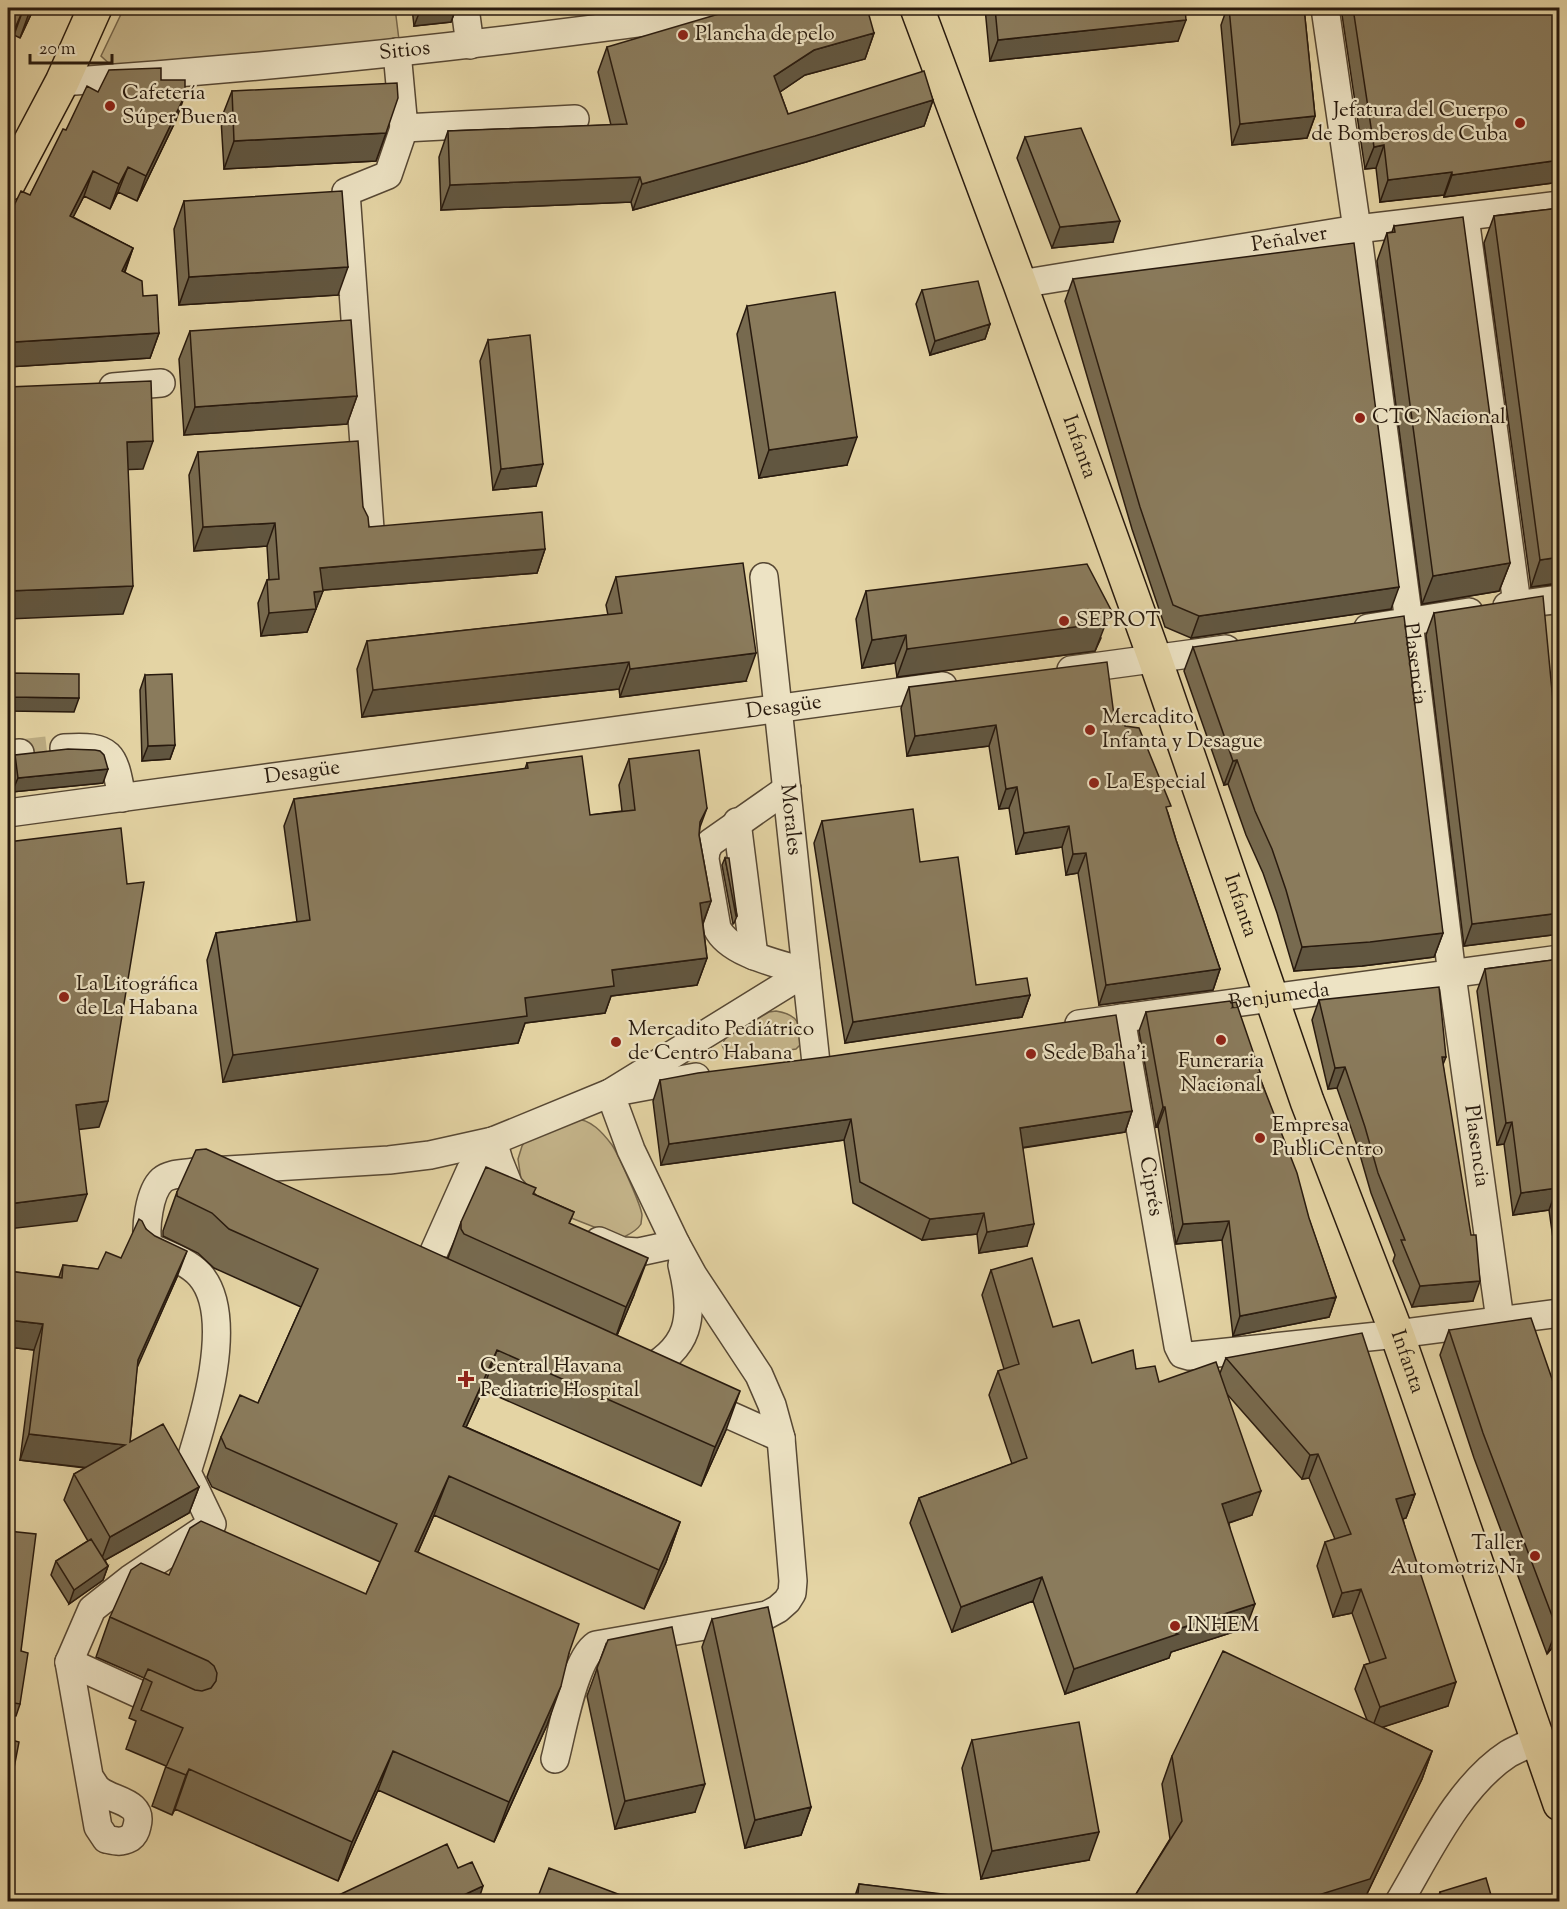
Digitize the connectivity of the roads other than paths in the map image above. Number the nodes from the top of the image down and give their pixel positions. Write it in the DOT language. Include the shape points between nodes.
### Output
graph roads {
  1 [pos="95,8"];
  2 [pos="465,8"];
  3 [pos="746,8"];
  4 [pos="917,8"];
  5 [pos="1325,8"];
  6 [pos="682,12"];
  7 [pos="470,45"];
  8 [pos="397,52"];
  9 [pos="62,82"];
  10 [pos="575,118"];
  11 [pos="404,128"];
  12 [pos="10,173"];
  13 [pos="1560,205"];
  14 [pos="1465,217"];
  15 [pos="1357,229"];
  16 [pos="1020,284"];
  17 [pos="160,384"];
  18 [pos="90,389"];
  19 [pos="370,529"];
  20 [pos="764,577"];
  21 [pos="1560,599"];
  22 [pos="1517,604"];
  23 [pos="1409,622"];
  24 [pos="1340,632"];
  25 [pos="1247,646"];
  26 [pos="1155,659"];
  27 [pos="1049,673"];
  28 [pos="966,683"];
  29 [pos="778,708"];
  30 [pos="64,748"];
  31 [pos="787,789"];
  32 [pos="122,798"];
  33 [pos="8,813"];
  34 [pos="737,822"];
  35 [pos="754,956"];
  36 [pos="1560,959"];
  37 [pos="806,972"];
  38 [pos="1452,975"];
  39 [pos="1271,998"];
  40 [pos="1121,1018"];
  41 [pos="1051,1028"];
  42 [pos="816,1062"];
  43 [pos="710,1075"];
  44 [pos="610,1093"];
  45 [pos="493,1141"];
  46 [pos="194,1173"];
  47 [pos="237,1192"];
  48 [pos="548,1220"];
  49 [pos="575,1231"];
  50 [pos="676,1244"];
  51 [pos="408,1269"];
  52 [pos="1560,1313"];
  53 [pos="1500,1320"];
  54 [pos="1397,1334"];
  55 [pos="781,1438"];
  56 [pos="69,1662"];
  57 [pos="187,1715"];
  58 [pos="1537,1740"];
  59 [pos="555,1759"];
  60 [pos="90,1778"];
  61 [pos="1559,1798"];
  62 [pos="1399,1902"];
  1 -- 9 [label="main road"];
  2 -- 7 [label="street"];
  3 -- 6 [label="street, Sitios"];
  4 -- 16 [label="main road, Infanta"];
  5 -- 15 [label="street, Plasencia"];
  6 -- 7 [label="street, Sitios"];
  7 -- 8 [label="street, Sitios"];
  8 -- 9 [label="street, Sitios"];
  8 -- 11 [label="street"];
  9 -- 12 [label="main road"];
  10 -- 11 [label="street"];
  11 -- 19 [label="street" via="388,175 346,192"];
  13 -- 14 [label="street, Peñalver"];
  14 -- 15 [label="street, Peñalver"];
  14 -- 22 [label="street"];
  15 -- 16 [label="street, Peñalver"];
  15 -- 23 [label="street, Plasencia"];
  16 -- 26 [label="main road, Infanta"];
  17 -- 18 [label="street"];
  20 -- 29 [label="street, Morales"];
  21 -- 22 [label="street"];
  22 -- 23 [label="street"];
  23 -- 24 [label="street"];
  23 -- 38 [label="street, Plasencia"];
  25 -- 26 [label="street"];
  26 -- 27 [label="street"];
  26 -- 39 [label="main road, Infanta"];
  28 -- 29 [label="street, Desagüe"];
  29 -- 31 [label="street, Morales"];
  29 -- 32 [label="street, Desagüe"];
  30 -- 32 [label="street" via="99,749 108,754 117,768"];
  31 -- 34 [label="street"];
  31 -- 37 [label="street, Morales"];
  32 -- 33 [label="street, Desagüe"];
  34 -- 35 [label="street"];
  34 -- 35 [label="street" via="710,843 705,860 720,936"];
  35 -- 37 [label="street"];
  36 -- 38 [label="street, Benjumeda"];
  37 -- 42 [label="street, Morales"];
  37 -- 44 [label="street"];
  38 -- 39 [label="street, Benjumeda"];
  38 -- 53 [label="street, Plasencia"];
  39 -- 40 [label="street, Benjumeda"];
  39 -- 54 [label="main road, Infanta"];
  40 -- 41 [label="street, Benjumeda"];
  40 -- 54 [label="street, Ciprés" via="1182,1353 1189,1356"];
  43 -- 44 [label="street"];
  44 -- 45 [label="street"];
  44 -- 50 [label="street" via="631,1150"];
  45 -- 46 [label="street" via="389,1160"];
  45 -- 48 [label="street" via="509,1186 530,1211"];
  45 -- 51 [label="street" via="470,1171 432,1256 432,1270 450,1288"];
  46 -- 47 [label="street"];
  46 -- 56 [label="street" via="162,1180 150,1204 147,1236 152,1248 199,1274 215,1303 213,1376 187,1472 212,1524 92,1609"];
  49 -- 50 [label="street" via="622,1251 639,1252"];
  50 -- 55 [label="street" via="759,1375"];
  50 -- 55 [label="street" via="688,1295 686,1329 670,1355 648,1378"];
  52 -- 53 [label="street"];
  53 -- 54 [label="street"];
  54 -- 58 [label="main road, Infanta"];
  55 -- 59 [label="street" via="793,1568 788,1601 767,1615 590,1649 578,1670"];
  56 -- 57 [label="street"];
  56 -- 60 [label="street"];
  58 -- 61 [label="main road, Infanta"];
  58 -- 62 [label="street" via="1507,1755 1465,1795"];
}
